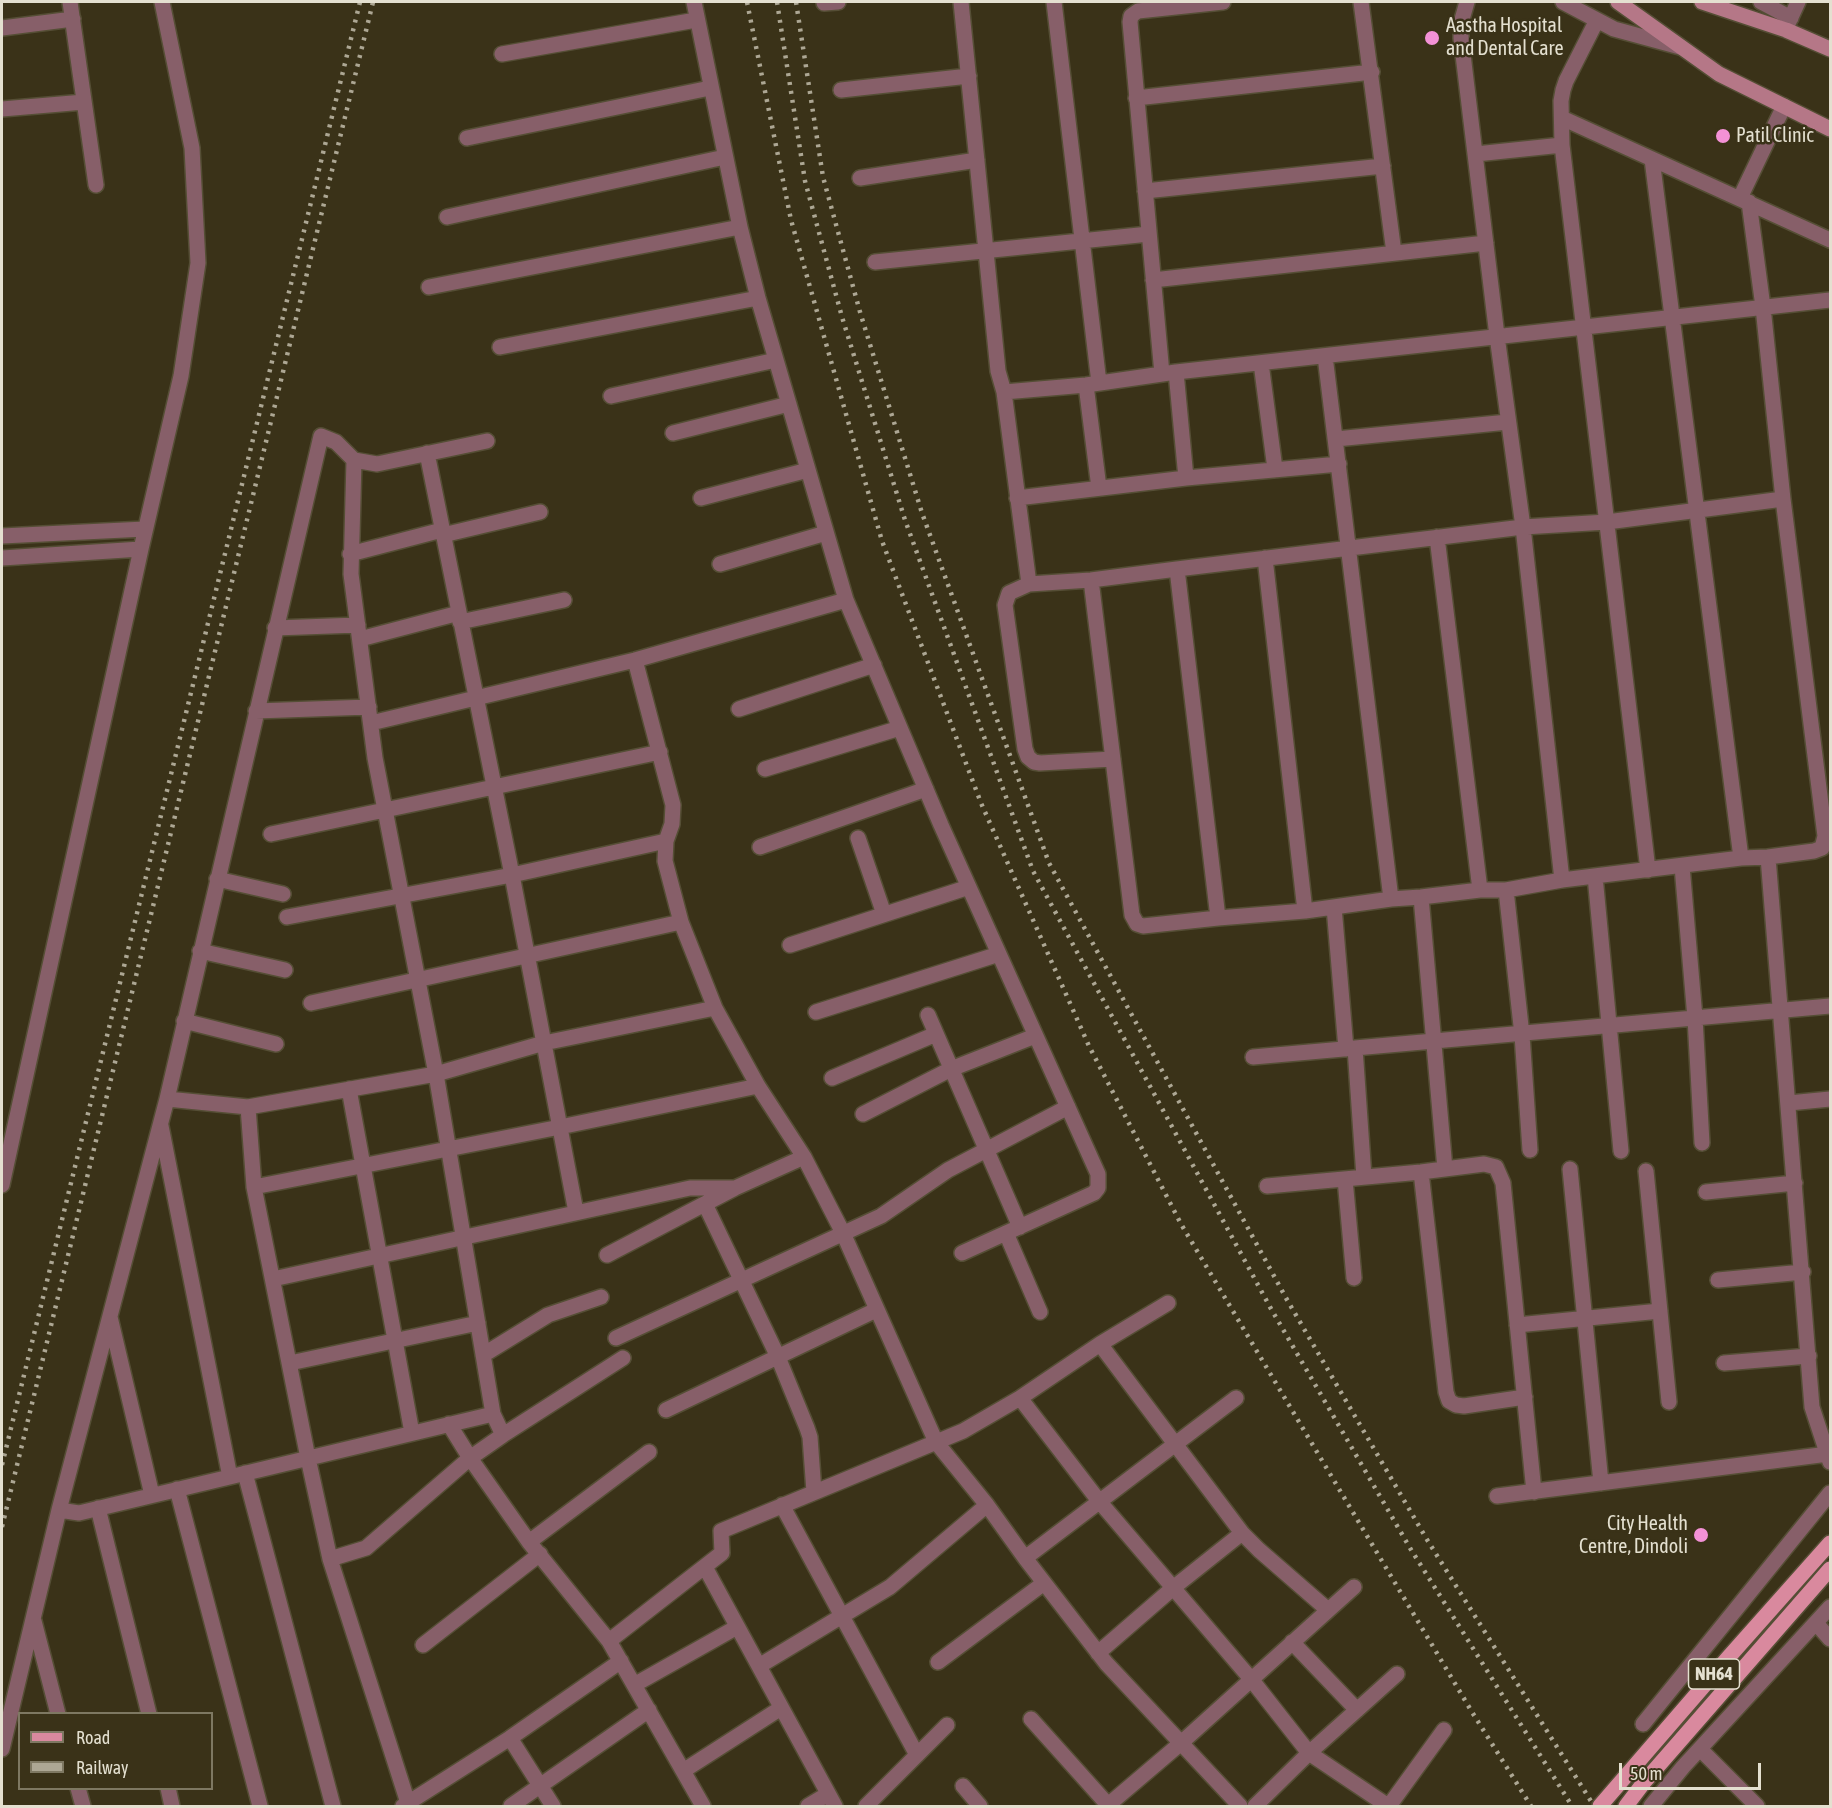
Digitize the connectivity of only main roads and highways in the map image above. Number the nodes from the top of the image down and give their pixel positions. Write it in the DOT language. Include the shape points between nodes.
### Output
graph roads {
  1 [pos="1702,2"];
  2 [pos="1622,4"];
  3 [pos="1830,49"];
  4 [pos="1830,129"];
  5 [pos="1830,1543"];
  6 [pos="1830,1569"];
  7 [pos="1600,1806"];
  8 [pos="1626,1806"];
  1 -- 3 [label="main road" via="1788,24"];
  2 -- 4 [label="main road" via="1719,74"];
  5 -- 7 [label="main road, NH64"];
  6 -- 8 [label="main road, NH64"];
}
